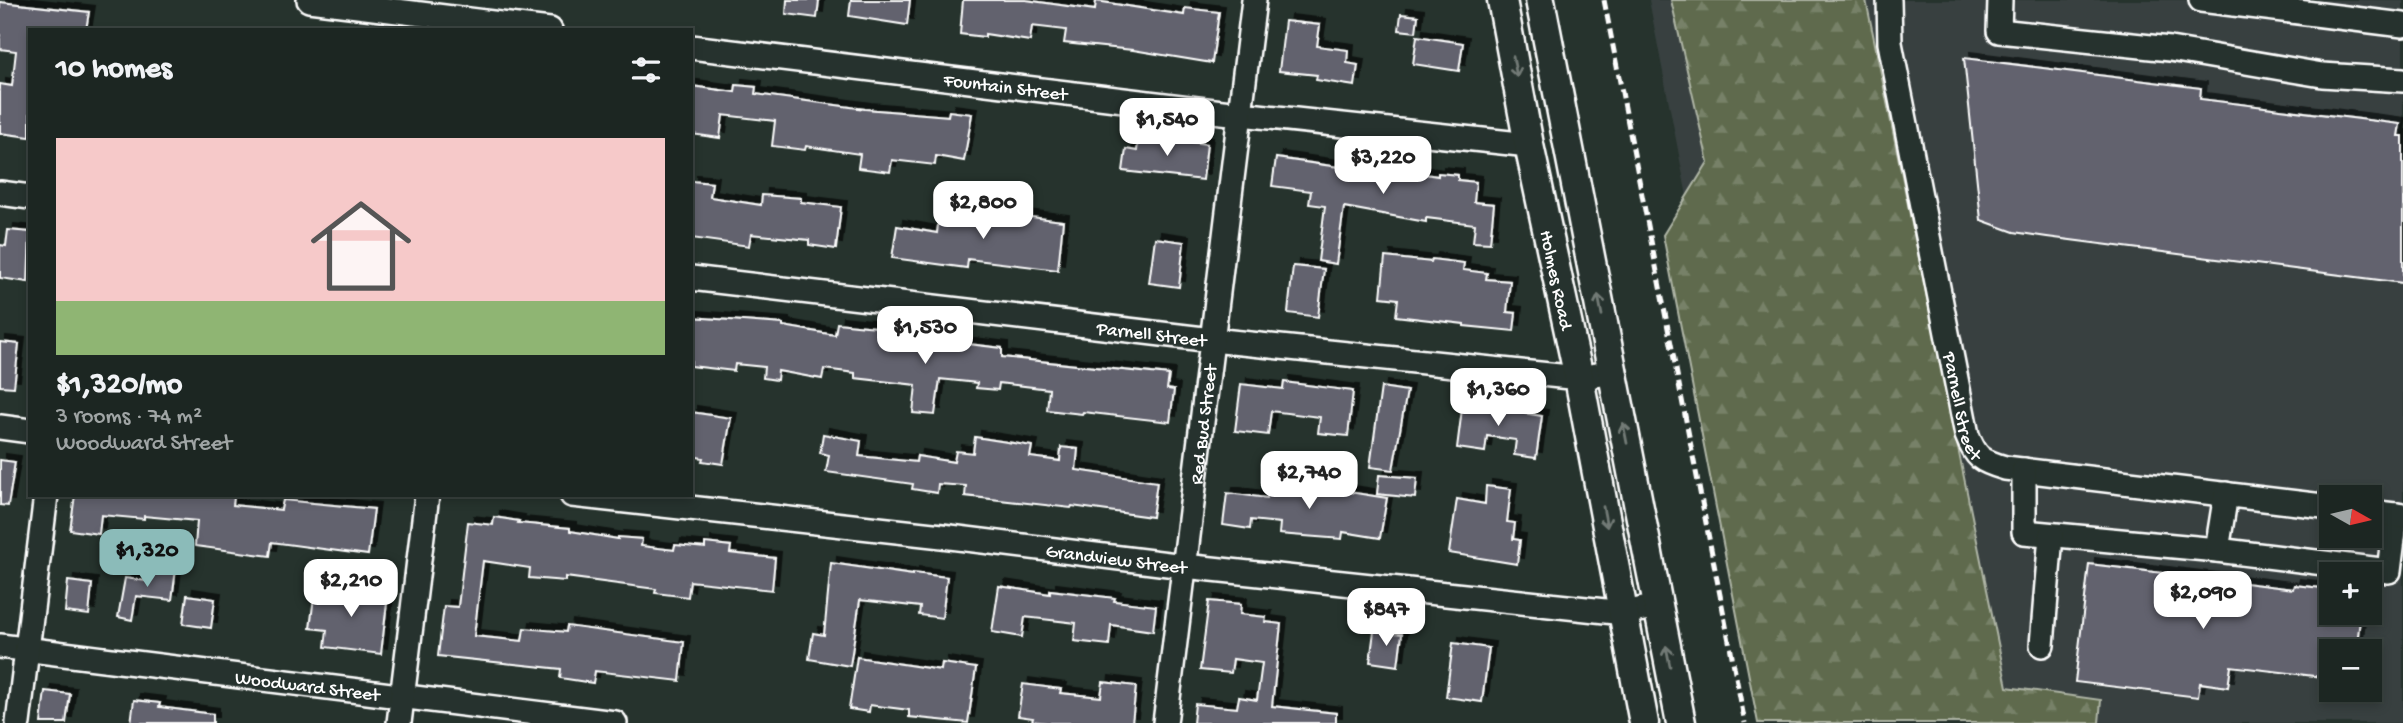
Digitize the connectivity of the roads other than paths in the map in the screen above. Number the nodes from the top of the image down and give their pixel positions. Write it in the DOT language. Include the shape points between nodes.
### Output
graph roads {
  1 [pos="309,0"];
  2 [pos="1254,0"];
  3 [pos="1502,0"];
  4 [pos="1540,0"];
  5 [pos="1889,0"];
  6 [pos="2000,0"];
  7 [pos="2201,0"];
  8 [pos="2284,5"];
  9 [pos="485,17"];
  10 [pos="2403,25"];
  11 [pos="540,28"];
  12 [pos="693,47"];
  13 [pos="2403,80"];
  14 [pos="1240,112"];
  15 [pos="1529,145"];
  16 [pos="0,193"];
  17 [pos="28,197"];
  18 [pos="693,278"];
  19 [pos="1212,340"];
  20 [pos="1613,372"];
  21 [pos="1579,378"];
  22 [pos="0,427"];
  23 [pos="28,431"];
  24 [pos="2024,470"];
  25 [pos="2226,494"];
  26 [pos="46,497"];
  27 [pos="427,497"];
  28 [pos="590,497"];
  29 [pos="2319,506"];
  30 [pos="2399,516"];
  31 [pos="2051,535"];
  32 [pos="2217,550"];
  33 [pos="1184,566"];
  34 [pos="1658,606"];
  35 [pos="1624,613"];
  36 [pos="2042,645"];
  37 [pos="0,646"];
  38 [pos="27,649"];
  39 [pos="402,697"];
  40 [pos="18,723"];
  41 [pos="399,723"];
  42 [pos="615,723"];
  43 [pos="1165,723"];
  44 [pos="1644,723"];
  45 [pos="1681,723"];
  1 -- 9 [label="street"];
  2 -- 14 [label="street, Red Bud Street"];
  3 -- 15 [label="main road, Holmes Road, one-way"];
  20 -- 4 [label="main road, Holmes Road, one-way"];
  5 -- 24 [label="street, Parnell Street" via="1890,43 1967,435 1975,454 1987,462"];
  6 -- 13 [label="street" via="1999,31 2170,50 2322,75"];
  7 -- 8 [label="street"];
  8 -- 10 [label="street"];
  9 -- 11 [label="street"];
  12 -- 14 [label="street, Fountain Street"];
  14 -- 15 [label="street, Fountain Street"];
  14 -- 19 [label="street, Red Bud Street"];
  15 -- 21 [label="main road, Holmes Road"];
  16 -- 17 [label="street"];
  18 -- 19 [label="street, Parnell Street"];
  19 -- 21 [label="street, Parnell Street"];
  19 -- 33 [label="street, Red Bud Street"];
  20 -- 21 [label="street, Parnell Street"];
  34 -- 20 [label="main road, Holmes Road, one-way"];
  21 -- 35 [label="main road, Holmes Road, one-way"];
  22 -- 23 [label="street"];
  24 -- 25 [label="street, Parnell Street"];
  24 -- 31 [label="street" via="2024,532"];
  25 -- 29 [label="street, Parnell Street"];
  25 -- 32 [label="street"];
  26 -- 38 [label="street"];
  27 -- 39 [label="street"];
  28 -- 33 [label="street, Grandview Street"];
  30 -- 32 [label="street" via="2389,571"];
  31 -- 32 [label="street"];
  31 -- 36 [label="street"];
  33 -- 35 [label="street, Grandview Street"];
  33 -- 43 [label="street, Red Bud Street"];
  34 -- 35 [label="street, Grandview Street"];
  45 -- 34 [label="main road, Holmes Road, one-way"];
  35 -- 44 [label="main road, Holmes Road"];
  37 -- 38 [label="street, Woodward Street"];
  38 -- 39 [label="street, Woodward Street"];
  38 -- 40 [label="street"];
  39 -- 41 [label="street"];
  39 -- 42 [label="street, Woodward Street"];
}
